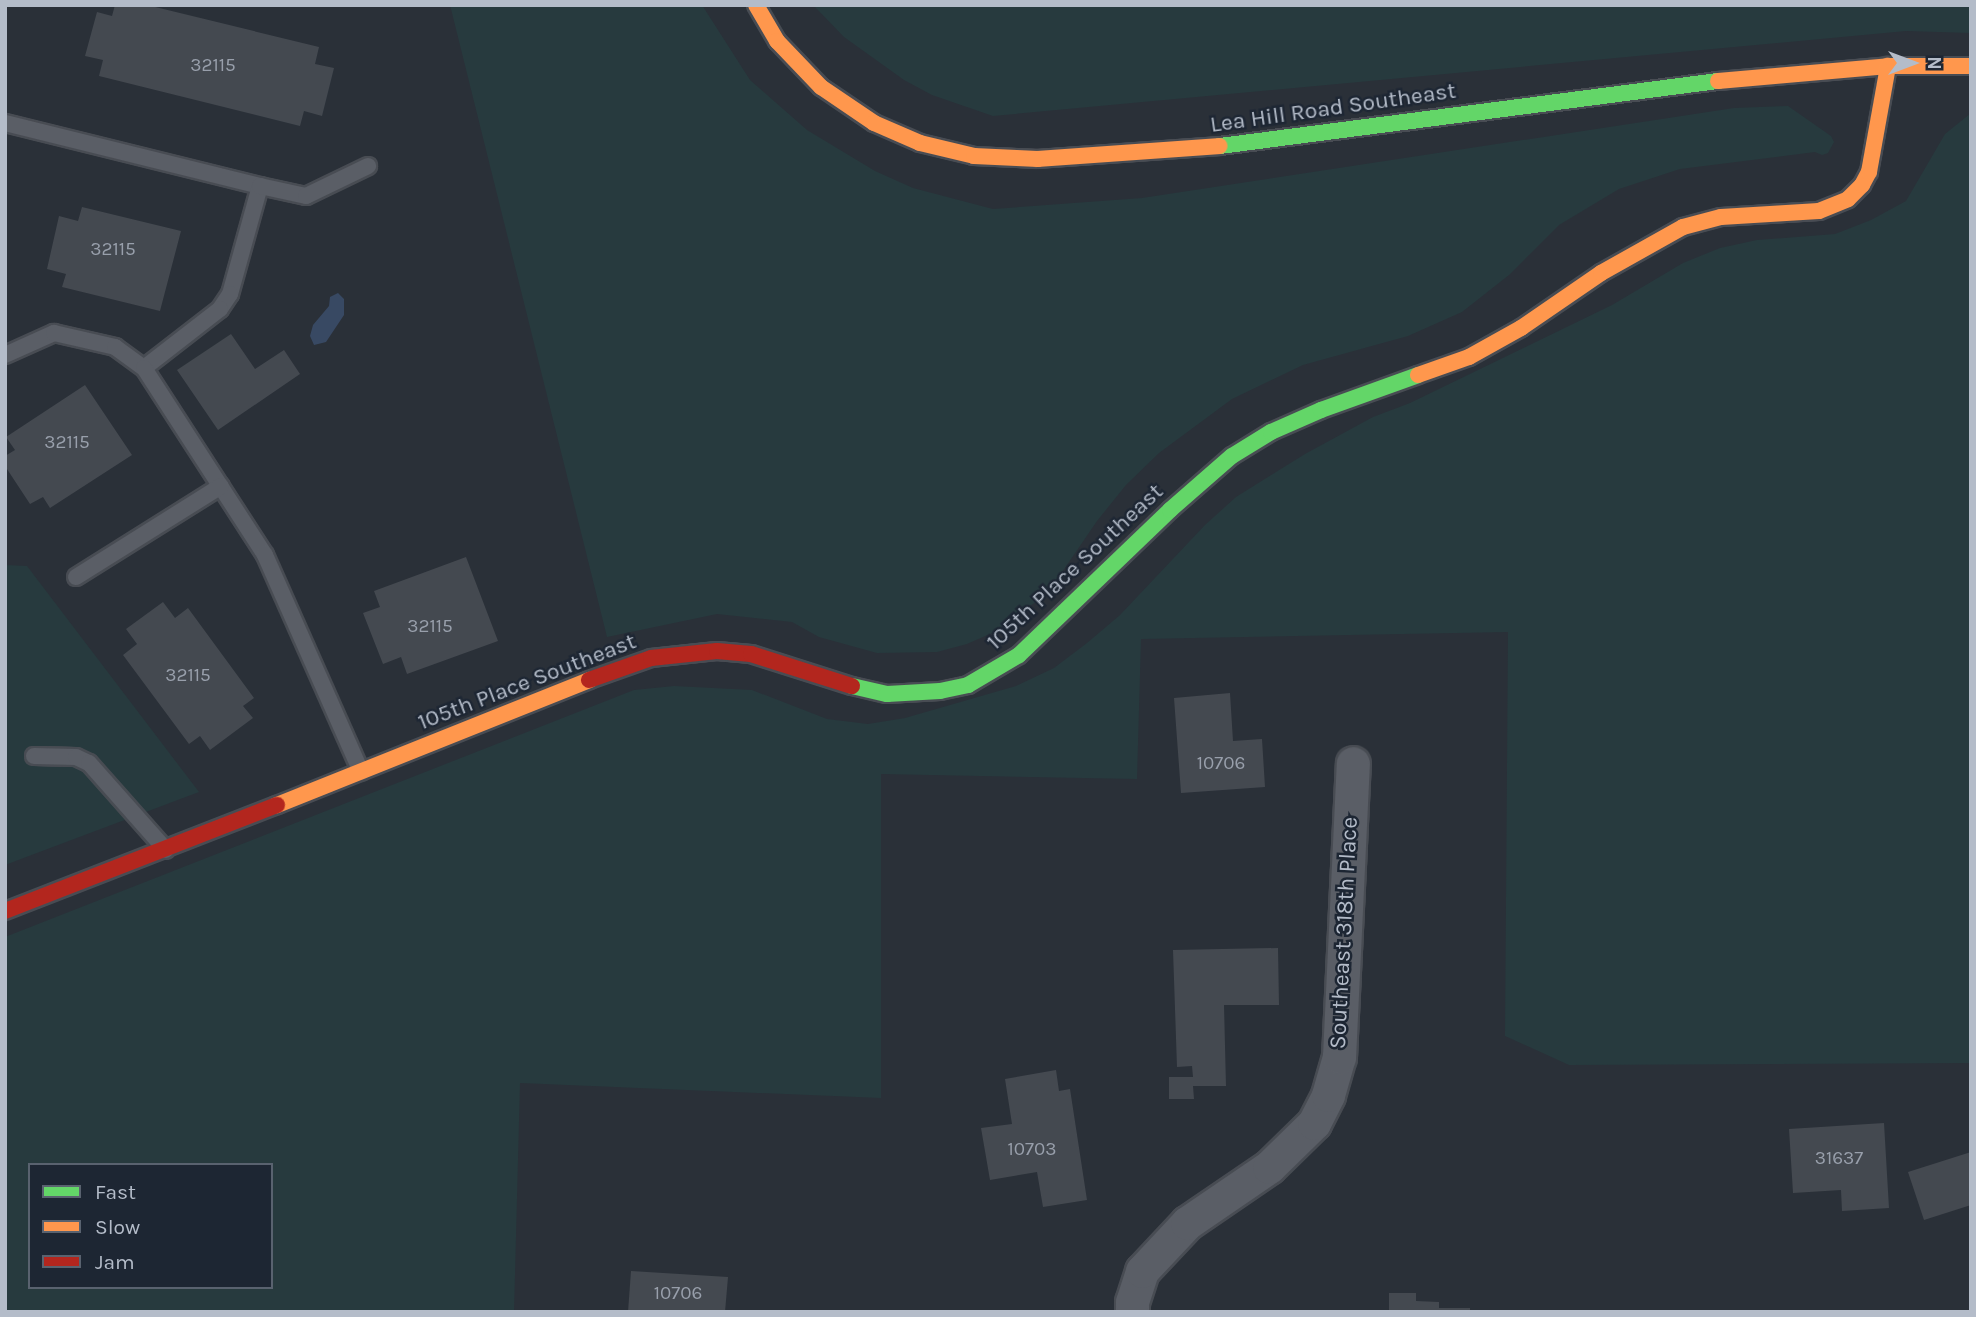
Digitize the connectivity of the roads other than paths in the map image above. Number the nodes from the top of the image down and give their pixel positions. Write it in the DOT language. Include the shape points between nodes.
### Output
graph roads {
  1 [pos="756,5"];
  2 [pos="1888,66"];
  3 [pos="1971,66"];
  4 [pos="5,124"];
  5 [pos="368,166"];
  6 [pos="260,186"];
  7 [pos="5,355"];
  8 [pos="144,368"];
  9 [pos="220,486"];
  10 [pos="76,577"];
  11 [pos="34,756"];
  12 [pos="1353,763"];
  13 [pos="361,772"];
  14 [pos="166,850"];
  15 [pos="5,911"];
  16 [pos="1132,1312"];
  1 -- 2 [label="street, Lea Hill Road Southeast" via="777,41 821,87 874,123 920,143 974,156 1101,158 1184,151 1663,86"];
  2 -- 3 [label="street, Lea Hill Road Southeast"];
  2 -- 13 [label="street, 105th Place Southeast" via="1869,172 1848,199 1811,212 1721,217 1683,227 1601,273 1469,358 1271,432 1232,456 1170,510 1019,655 968,685 887,694 832,682 751,654 687,652 615,669"];
  4 -- 6 [label="lane"];
  5 -- 6 [label="lane" via="306,195"];
  6 -- 8 [label="lane" via="230,294 220,309"];
  7 -- 8 [label="lane" via="54,332 116,347"];
  8 -- 9 [label="lane"];
  9 -- 10 [label="lane"];
  9 -- 13 [label="lane" via="265,555"];
  11 -- 14 [label="lane" via="76,757 89,763"];
  12 -- 16 [label="street, Southeast 318th Place" via="1339,1057 1328,1096 1314,1123 1269,1167 1187,1223 1142,1271"];
  13 -- 14 [label="street, 105th Place Southeast"];
  14 -- 15 [label="street, 105th Place Southeast"];
}
